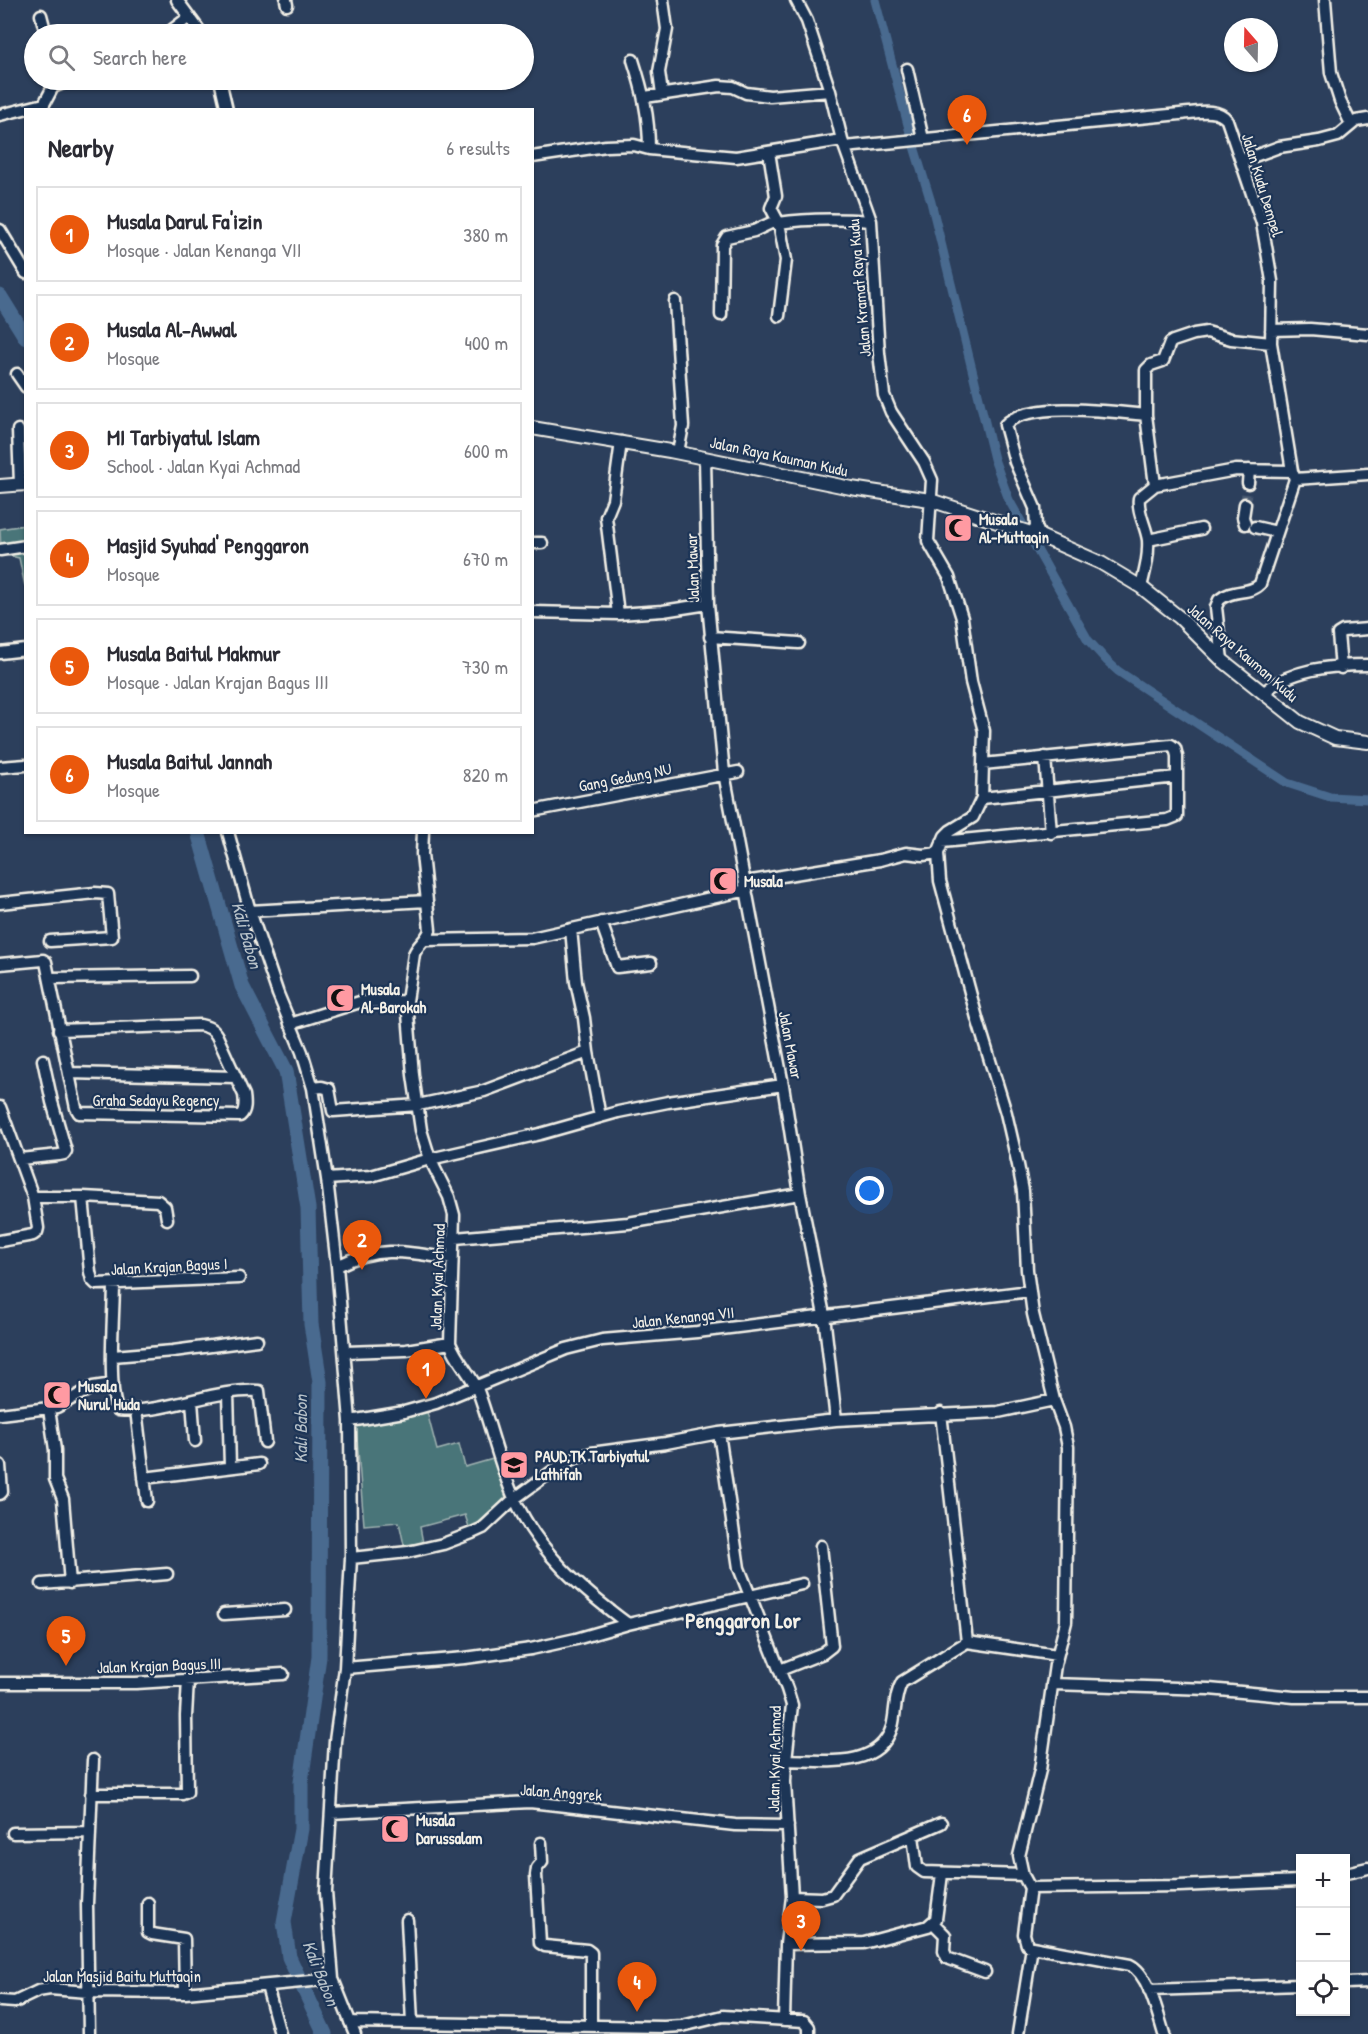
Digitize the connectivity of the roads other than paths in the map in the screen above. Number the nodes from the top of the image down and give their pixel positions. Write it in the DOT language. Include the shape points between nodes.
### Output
graph roads {
  1 [pos="177,0"];
  2 [pos="663,0"];
  3 [pos="796,0"];
  4 [pos="1325,0"];
  5 [pos="41,15"];
  6 [pos="189,17"];
  7 [pos="43,24"];
  8 [pos="180,24"];
  9 [pos="194,24"];
  10 [pos="633,60"];
  11 [pos="907,69"];
  12 [pos="51,90"];
  13 [pos="222,90"];
  14 [pos="830,91"];
  15 [pos="662,94"];
  16 [pos="645,97"];
  17 [pos="28,108"];
  18 [pos="227,108"];
  19 [pos="24,109"];
  20 [pos="0,115"];
  21 [pos="1368,119"];
  22 [pos="1351,124"];
  23 [pos="921,139"];
  24 [pos="843,144"];
  25 [pos="650,149"];
  26 [pos="769,152"];
  27 [pos="534,157"];
  28 [pos="1241,160"];
  29 [pos="871,221"];
  30 [pos="779,223"];
  31 [pos="0,230"];
  32 [pos="24,270"];
  33 [pos="675,301"];
  34 [pos="721,315"];
  35 [pos="779,316"];
  36 [pos="1270,330"];
  37 [pos="1368,334"];
  38 [pos="1271,343"];
  39 [pos="17,374"];
  40 [pos="24,384"];
  41 [pos="1146,415"];
  42 [pos="534,428"];
  43 [pos="18,429"];
  44 [pos="621,442"];
  45 [pos="678,452"];
  46 [pos="705,458"];
  47 [pos="1249,470"];
  48 [pos="1368,474"];
  49 [pos="1293,475"];
  50 [pos="1248,483"];
  51 [pos="23,484"];
  52 [pos="1155,485"];
  53 [pos="0,486"];
  54 [pos="930,500"];
  55 [pos="1245,504"];
  56 [pos="1201,529"];
  57 [pos="1277,532"];
  58 [pos="1040,536"];
  59 [pos="1148,540"];
  60 [pos="24,546"];
  61 [pos="0,550"];
  62 [pos="1141,587"];
  63 [pos="708,604"];
  64 [pos="534,612"];
  65 [pos="618,614"];
  66 [pos="1368,629"];
  67 [pos="710,637"];
  68 [pos="800,643"];
  69 [pos="24,650"];
  70 [pos="0,652"];
  71 [pos="1222,660"];
  72 [pos="1368,666"];
  73 [pos="1341,668"];
  74 [pos="1263,693"];
  75 [pos="1368,742"];
  76 [pos="1045,757"];
  77 [pos="983,764"];
  78 [pos="24,765"];
  79 [pos="0,767"];
  80 [pos="738,772"];
  81 [pos="724,773"];
  82 [pos="1177,777"];
  83 [pos="1049,791"];
  84 [pos="982,798"];
  85 [pos="534,811"];
  86 [pos="1051,833"];
  87 [pos="229,834"];
  88 [pos="423,834"];
  89 [pos="942,842"];
  90 [pos="938,853"];
  91 [pos="746,886"];
  92 [pos="427,901"];
  93 [pos="0,903"];
  94 [pos="250,911"];
  95 [pos="601,922"];
  96 [pos="571,929"];
  97 [pos="426,940"];
  98 [pos="50,941"];
  99 [pos="651,963"];
  100 [pos="0,964"];
  101 [pos="190,976"];
  102 [pos="50,978"];
  103 [pos="407,1001"];
  104 [pos="290,1024"];
  105 [pos="59,1030"];
  106 [pos="588,1052"];
  107 [pos="44,1060"];
  108 [pos="69,1073"];
  109 [pos="236,1077"];
  110 [pos="783,1084"];
  111 [pos="313,1088"];
  112 [pos="418,1105"];
  113 [pos="0,1107"];
  114 [pos="600,1117"];
  115 [pos="4,1134"];
  116 [pos="20,1159"];
  117 [pos="430,1159"];
  118 [pos="327,1179"];
  119 [pos="800,1194"];
  120 [pos="33,1197"];
  121 [pos="83,1197"];
  122 [pos="167,1220"];
  123 [pos="455,1238"];
  124 [pos="0,1241"];
  125 [pos="452,1259"];
  126 [pos="337,1266"];
  127 [pos="239,1278"];
  128 [pos="114,1285"];
  129 [pos="1030,1291"];
  130 [pos="824,1316"];
  131 [pos="257,1340"];
  132 [pos="450,1343"];
  133 [pos="346,1352"];
  134 [pos="113,1356"];
  135 [pos="113,1384"];
  136 [pos="476,1388"];
  137 [pos="228,1394"];
  138 [pos="1054,1400"];
  139 [pos="192,1401"];
  140 [pos="49,1409"];
  141 [pos="136,1410"];
  142 [pos="941,1413"];
  143 [pos="0,1414"];
  144 [pos="836,1420"];
  145 [pos="350,1421"];
  146 [pos="719,1433"];
  147 [pos="195,1441"];
  148 [pos="265,1442"];
  149 [pos="259,1464"];
  150 [pos="0,1465"];
  151 [pos="230,1467"];
  152 [pos="144,1478"];
  153 [pos="0,1494"];
  154 [pos="514,1499"];
  155 [pos="147,1501"];
  156 [pos="821,1546"];
  157 [pos="351,1558"];
  158 [pos="167,1574"];
  159 [pos="69,1582"];
  160 [pos="42,1584"];
  161 [pos="802,1584"];
  162 [pos="749,1596"];
  163 [pos="285,1610"];
  164 [pos="224,1614"];
  165 [pos="628,1624"];
  166 [pos="967,1642"];
  167 [pos="1057,1655"];
  168 [pos="345,1668"];
  169 [pos="780,1670"];
  170 [pos="283,1674"];
  171 [pos="188,1680"];
  172 [pos="0,1683"];
  173 [pos="1052,1684"];
  174 [pos="1368,1697"];
  175 [pos="93,1760"];
  176 [pos="786,1760"];
  177 [pos="91,1794"];
  178 [pos="331,1813"];
  179 [pos="940,1823"];
  180 [pos="788,1826"];
  181 [pos="90,1832"];
  182 [pos="13,1833"];
  183 [pos="913,1836"];
  184 [pos="541,1843"];
  185 [pos="1368,1868"];
  186 [pos="1350,1872"];
  187 [pos="942,1874"];
  188 [pos="1023,1875"];
  189 [pos="1296,1881"];
  190 [pos="1030,1888"];
  191 [pos="792,1897"];
  192 [pos="148,1903"];
  193 [pos="407,1920"];
  194 [pos="933,1923"];
  195 [pos="786,1944"];
  196 [pos="1032,1947"];
  197 [pos="985,1972"];
  198 [pos="330,1980"];
  199 [pos="1368,1982"];
  200 [pos="1350,1983"];
  201 [pos="1296,1985"];
  202 [pos="267,1986"];
  203 [pos="1149,1990"];
  204 [pos="88,1992"];
  205 [pos="185,1993"];
  206 [pos="0,2001"];
  207 [pos="784,2020"];
  208 [pos="350,2022"];
  209 [pos="412,2023"];
  210 [pos="591,2025"];
  211 [pos="678,2030"];
  212 [pos="89,2034"];
  213 [pos="280,2034"];
  214 [pos="355,2034"];
  215 [pos="809,2034"];
  216 [pos="1018,2034"];
  217 [pos="1164,2034"];
  1 -- 6 [label="street"];
  2 -- 15 [label="street" via="667,29 659,72"];
  3 -- 14 [label="street, Jalan Kramat Raya Kudu"];
  4 -- 22 [label="street" via="1331,73"];
  5 -- 7 [label="street"];
  6 -- 8 [label="street"];
  6 -- 9 [label="street"];
  10 -- 16 [label="street"];
  11 -- 23 [label="street"];
  12 -- 17 [label="street" via="44,104"];
  13 -- 18 [label="street"];
  14 -- 15 [label="street" via="770,96 719,86"];
  14 -- 24 [label="street, Jalan Kramat Raya Kudu"];
  15 -- 16 [label="street"];
  16 -- 25 [label="street"];
  19 -- 20 [label="street"];
  21 -- 22 [label="street"];
  22 -- 28 [label="street" via="1338,136 1279,147"];
  23 -- 24 [label="street, Jalan Kudu Dempel"];
  23 -- 28 [label="street, Jalan Kudu Dempel" via="1213,112 1227,120"];
  24 -- 26 [label="street, Jalan Kudu Dempel"];
  24 -- 29 [label="street, Jalan Kramat Raya Kudu"];
  25 -- 26 [label="street, Jalan Kudu Dempel" via="736,156"];
  25 -- 27 [label="street, Jalan Kudu Dempel" via="606,146"];
  26 -- 30 [label="street" via="776,196 771,208"];
  28 -- 36 [label="street, Jalan Kudu Dempel" via="1262,222 1273,291"];
  29 -- 30 [label="street"];
  29 -- 54 [label="street, Jalan Kramat Raya Kudu" via="884,395 930,474"];
  30 -- 34 [label="street" via="727,237 722,245"];
  30 -- 35 [label="street" via="786,260"];
  31 -- 32 [label="street"];
  33 -- 45 [label="street" via="683,426"];
  36 -- 37 [label="street"];
  36 -- 38 [label="street, Jalan Kudu Dempel"];
  38 -- 41 [label="street" via="1207,332 1173,341 1163,361 1146,370"];
  38 -- 49 [label="street, Jalan Kudu Dempel"];
  39 -- 40 [label="street"];
  41 -- 52 [label="street"];
  41 -- 58 [label="street" via="1075,408 1011,419 1005,425 1021,480 1035,508"];
  42 -- 44 [label="street, Jalan Raya Kauman Kudu"];
  43 -- 51 [label="street"];
  44 -- 45 [label="street, Jalan Raya Kauman Kudu"];
  44 -- 65 [label="street" via="613,500 606,517"];
  45 -- 46 [label="street, Jalan Raya Kauman Kudu"];
  46 -- 54 [label="street, Jalan Raya Kauman Kudu"];
  46 -- 63 [label="street, Jalan Mawar"];
  47 -- 49 [label="street"];
  47 -- 50 [label="street"];
  47 -- 52 [label="street"];
  48 -- 49 [label="street"];
  49 -- 57 [label="street"];
  51 -- 53 [label="street"];
  52 -- 59 [label="street" via="1139,498"];
  54 -- 58 [label="street, Jalan Raya Kauman Kudu"];
  54 -- 77 [label="street, Jalan Kramat Raya Kudu" via="927,541 949,577 962,618 971,682 984,731"];
  55 -- 57 [label="street" via="1244,517 1250,525"];
  56 -- 59 [label="street"];
  57 -- 71 [label="street" via="1260,584 1252,590 1231,592 1219,600 1216,607"];
  58 -- 62 [label="street, Jalan Raya Kauman Kudu" via="1101,563"];
  59 -- 62 [label="street"];
  60 -- 61 [label="street"];
  62 -- 71 [label="street, Jalan Raya Kauman Kudu" via="1180,618"];
  63 -- 65 [label="street"];
  63 -- 67 [label="street, Jalan Mawar"];
  64 -- 65 [label="street"];
  66 -- 73 [label="street" via="1338,634"];
  67 -- 68 [label="street"];
  67 -- 81 [label="street, Jalan Mawar"];
  69 -- 70 [label="street"];
  71 -- 74 [label="street, Jalan Raya Kauman Kudu"];
  72 -- 73 [label="street"];
  73 -- 74 [label="street" via="1310,670 1288,677"];
  74 -- 75 [label="street, Jalan Raya Kauman Kudu" via="1315,730 1335,738"];
  76 -- 77 [label="street"];
  76 -- 82 [label="street" via="1171,745 1176,750"];
  76 -- 83 [label="street"];
  77 -- 84 [label="street, Jalan Kramat Raya Kudu"];
  78 -- 79 [label="street"];
  80 -- 81 [label="street, Gang Gedung NU"];
  81 -- 85 [label="street, Gang Gedung NU"];
  81 -- 91 [label="street, Jalan Mawar"];
  82 -- 83 [label="street"];
  82 -- 86 [label="street" via="1177,816 1173,819"];
  83 -- 84 [label="street"];
  83 -- 86 [label="street"];
  84 -- 89 [label="street" via="973,817 950,831"];
  86 -- 89 [label="street"];
  87 -- 94 [label="street"];
  88 -- 92 [label="street, Jalan Kyai Achmad"];
  89 -- 90 [label="street"];
  90 -- 91 [label="street" via="900,854"];
  90 -- 129 [label="street" via="941,886 1022,1181"];
  91 -- 95 [label="street"];
  91 -- 110 [label="street, Jalan Mawar"];
  92 -- 94 [label="street"];
  92 -- 97 [label="street, Jalan Kyai Achmad" via="430,930"];
  93 -- 98 [label="street" via="108,894 112,937"];
  94 -- 104 [label="street"];
  95 -- 96 [label="street"];
  95 -- 99 [label="street" via="617,967"];
  96 -- 97 [label="street" via="532,938"];
  96 -- 106 [label="street"];
  97 -- 103 [label="street, Jalan Kyai Achmad" via="414,954"];
  100 -- 102 [label="street" via="45,961"];
  101 -- 102 [label="street"];
  102 -- 105 [label="street, Graha Sedayu Regency"];
  103 -- 104 [label="street" via="360,1002"];
  103 -- 112 [label="street, Jalan Kyai Achmad"];
  104 -- 111 [label="street"];
  105 -- 108 [label="street, Graha Sedayu Regency"];
  105 -- 109 [label="street" via="208,1027 217,1036"];
  106 -- 112 [label="street" via="484,1091"];
  106 -- 114 [label="street"];
  107 -- 116 [label="street" via="66,1151"];
  108 -- 109 [label="street, Graha Sedayu Regency"];
  108 -- 109 [label="street, Graha Sedayu Regency" via="76,1108 84,1115 240,1116 245,1104"];
  110 -- 114 [label="street"];
  110 -- 119 [label="street, Jalan Mawar"];
  111 -- 112 [label="street" via="329,1089 333,1111"];
  111 -- 118 [label="street"];
  112 -- 117 [label="street, Jalan Kyai Achmad"];
  113 -- 115 [label="street"];
  114 -- 117 [label="street"];
  115 -- 116 [label="street"];
  116 -- 120 [label="street"];
  117 -- 118 [label="street" via="371,1176"];
  117 -- 123 [label="street, Jalan Kyai Achmad" via="449,1197"];
  118 -- 126 [label="street"];
  119 -- 123 [label="street" via="628,1223"];
  119 -- 130 [label="street, Jalan Mawar"];
  120 -- 121 [label="street"];
  120 -- 124 [label="street" via="37,1232"];
  121 -- 122 [label="street" via="158,1201 165,1207"];
  121 -- 128 [label="street, Jalan Krajan Bagus I" via="92,1280 96,1284"];
  123 -- 125 [label="street, Jalan Kyai Achmad"];
  125 -- 126 [label="street" via="401,1251 354,1257"];
  125 -- 132 [label="street, Jalan Kyai Achmad"];
  126 -- 133 [label="street"];
  127 -- 128 [label="street, Jalan Krajan Bagus I"];
  128 -- 134 [label="street"];
  129 -- 130 [label="street, Jalan Kenanga VII"];
  129 -- 138 [label="street"];
  130 -- 136 [label="street, Jalan Kenanga VII" via="584,1343"];
  130 -- 144 [label="street, Jalan Mawar"];
  131 -- 134 [label="street"];
  132 -- 133 [label="street" via="406,1350"];
  132 -- 136 [label="street, Jalan Kyai Achmad"];
  133 -- 145 [label="street"];
  134 -- 135 [label="street"];
  135 -- 140 [label="street" via="75,1395"];
  135 -- 141 [label="street" via="118,1410"];
  136 -- 145 [label="street, Jalan Kenanga VII" via="426,1406"];
  136 -- 154 [label="street, Jalan Kyai Achmad"];
  137 -- 139 [label="street"];
  137 -- 148 [label="street" via="261,1392"];
  137 -- 151 [label="street"];
  138 -- 142 [label="street" via="998,1412"];
  138 -- 167 [label="street" via="1067,1437 1068,1482 1066,1622"];
  139 -- 141 [label="street"];
  139 -- 147 [label="street"];
  140 -- 143 [label="street"];
  140 -- 159 [label="street" via="55,1479 63,1499"];
  141 -- 152 [label="street"];
  142 -- 144 [label="street"];
  142 -- 166 [label="street"];
  144 -- 146 [label="street"];
  145 -- 157 [label="street"];
  146 -- 154 [label="street" via="577,1457"];
  146 -- 162 [label="street, Jalan Kyai Achmad" via="737,1561"];
  149 -- 151 [label="street"];
  150 -- 153 [label="street"];
  151 -- 152 [label="street"];
  152 -- 155 [label="street"];
  154 -- 157 [label="street" via="483,1528 443,1544"];
  154 -- 165 [label="street, Jalan Kyai Achmad" via="561,1569"];
  156 -- 169 [label="street" via="832,1646"];
  157 -- 168 [label="street"];
  158 -- 159 [label="street"];
  159 -- 160 [label="street"];
  161 -- 162 [label="street"];
  162 -- 165 [label="street"];
  162 -- 169 [label="street, Jalan Kyai Achmad"];
  163 -- 164 [label="street"];
  165 -- 168 [label="street" via="512,1653"];
  166 -- 167 [label="street"];
  166 -- 176 [label="street" via="902,1682 889,1733 865,1756 850,1760"];
  167 -- 173 [label="street"];
  168 -- 178 [label="street"];
  169 -- 176 [label="street, Jalan Kyai Achmad" via="792,1705"];
  170 -- 171 [label="street, Jalan Krajan Bagus III"];
  171 -- 172 [label="street, Jalan Krajan Bagus III"];
  171 -- 177 [label="street" via="187,1792"];
  173 -- 174 [label="street" via="1209,1689 1294,1697"];
  173 -- 188 [label="street" via="1040,1770 1019,1856"];
  175 -- 177 [label="street"];
  176 -- 180 [label="street, Jalan Kyai Achmad"];
  177 -- 181 [label="street"];
  178 -- 180 [label="street, Jalan Anggrek" via="530,1802 735,1825"];
  178 -- 198 [label="street" via="326,1892"];
  179 -- 183 [label="street"];
  180 -- 191 [label="street, Jalan Kyai Achmad"];
  181 -- 182 [label="street"];
  181 -- 204 [label="street"];
  183 -- 187 [label="street" via="917,1867"];
  183 -- 191 [label="street" via="860,1858 833,1895"];
  184 -- 210 [label="street" via="542,1864 536,1875 539,1940 544,1946 591,1953"];
  185 -- 186 [label="street"];
  187 -- 188 [label="street"];
  187 -- 194 [label="street"];
  188 -- 190 [label="street"];
  189 -- 190 [label="street"];
  190 -- 196 [label="street" via="1024,1934 1027,1945"];
  191 -- 195 [label="street, Jalan Kyai Achmad"];
  192 -- 205 [label="street" via="148,1932 184,1939"];
  193 -- 209 [label="street"];
  194 -- 195 [label="street" via="864,1943"];
  194 -- 197 [label="street" via="945,1935 947,1958"];
  195 -- 207 [label="street, Jalan Kyai Achmad"];
  196 -- 203 [label="street" via="1130,1965"];
  196 -- 216 [label="street"];
  198 -- 202 [label="street, Jalan Masjid Baitu Muttaqin"];
  198 -- 208 [label="street"];
  199 -- 200 [label="street"];
  201 -- 203 [label="street"];
  202 -- 205 [label="street, Jalan Masjid Baitu Muttaqin"];
  202 -- 213 [label="street"];
  203 -- 217 [label="street"];
  204 -- 205 [label="street, Jalan Masjid Baitu Muttaqin"];
  204 -- 206 [label="street, Jalan Masjid Baitu Muttaqin" via="50,1989 15,2002"];
  204 -- 212 [label="street"];
  207 -- 211 [label="street" via="723,2016"];
  207 -- 215 [label="street" via="804,2021"];
  208 -- 209 [label="street"];
  208 -- 214 [label="street"];
  209 -- 210 [label="street"];
  210 -- 211 [label="street"];
}
